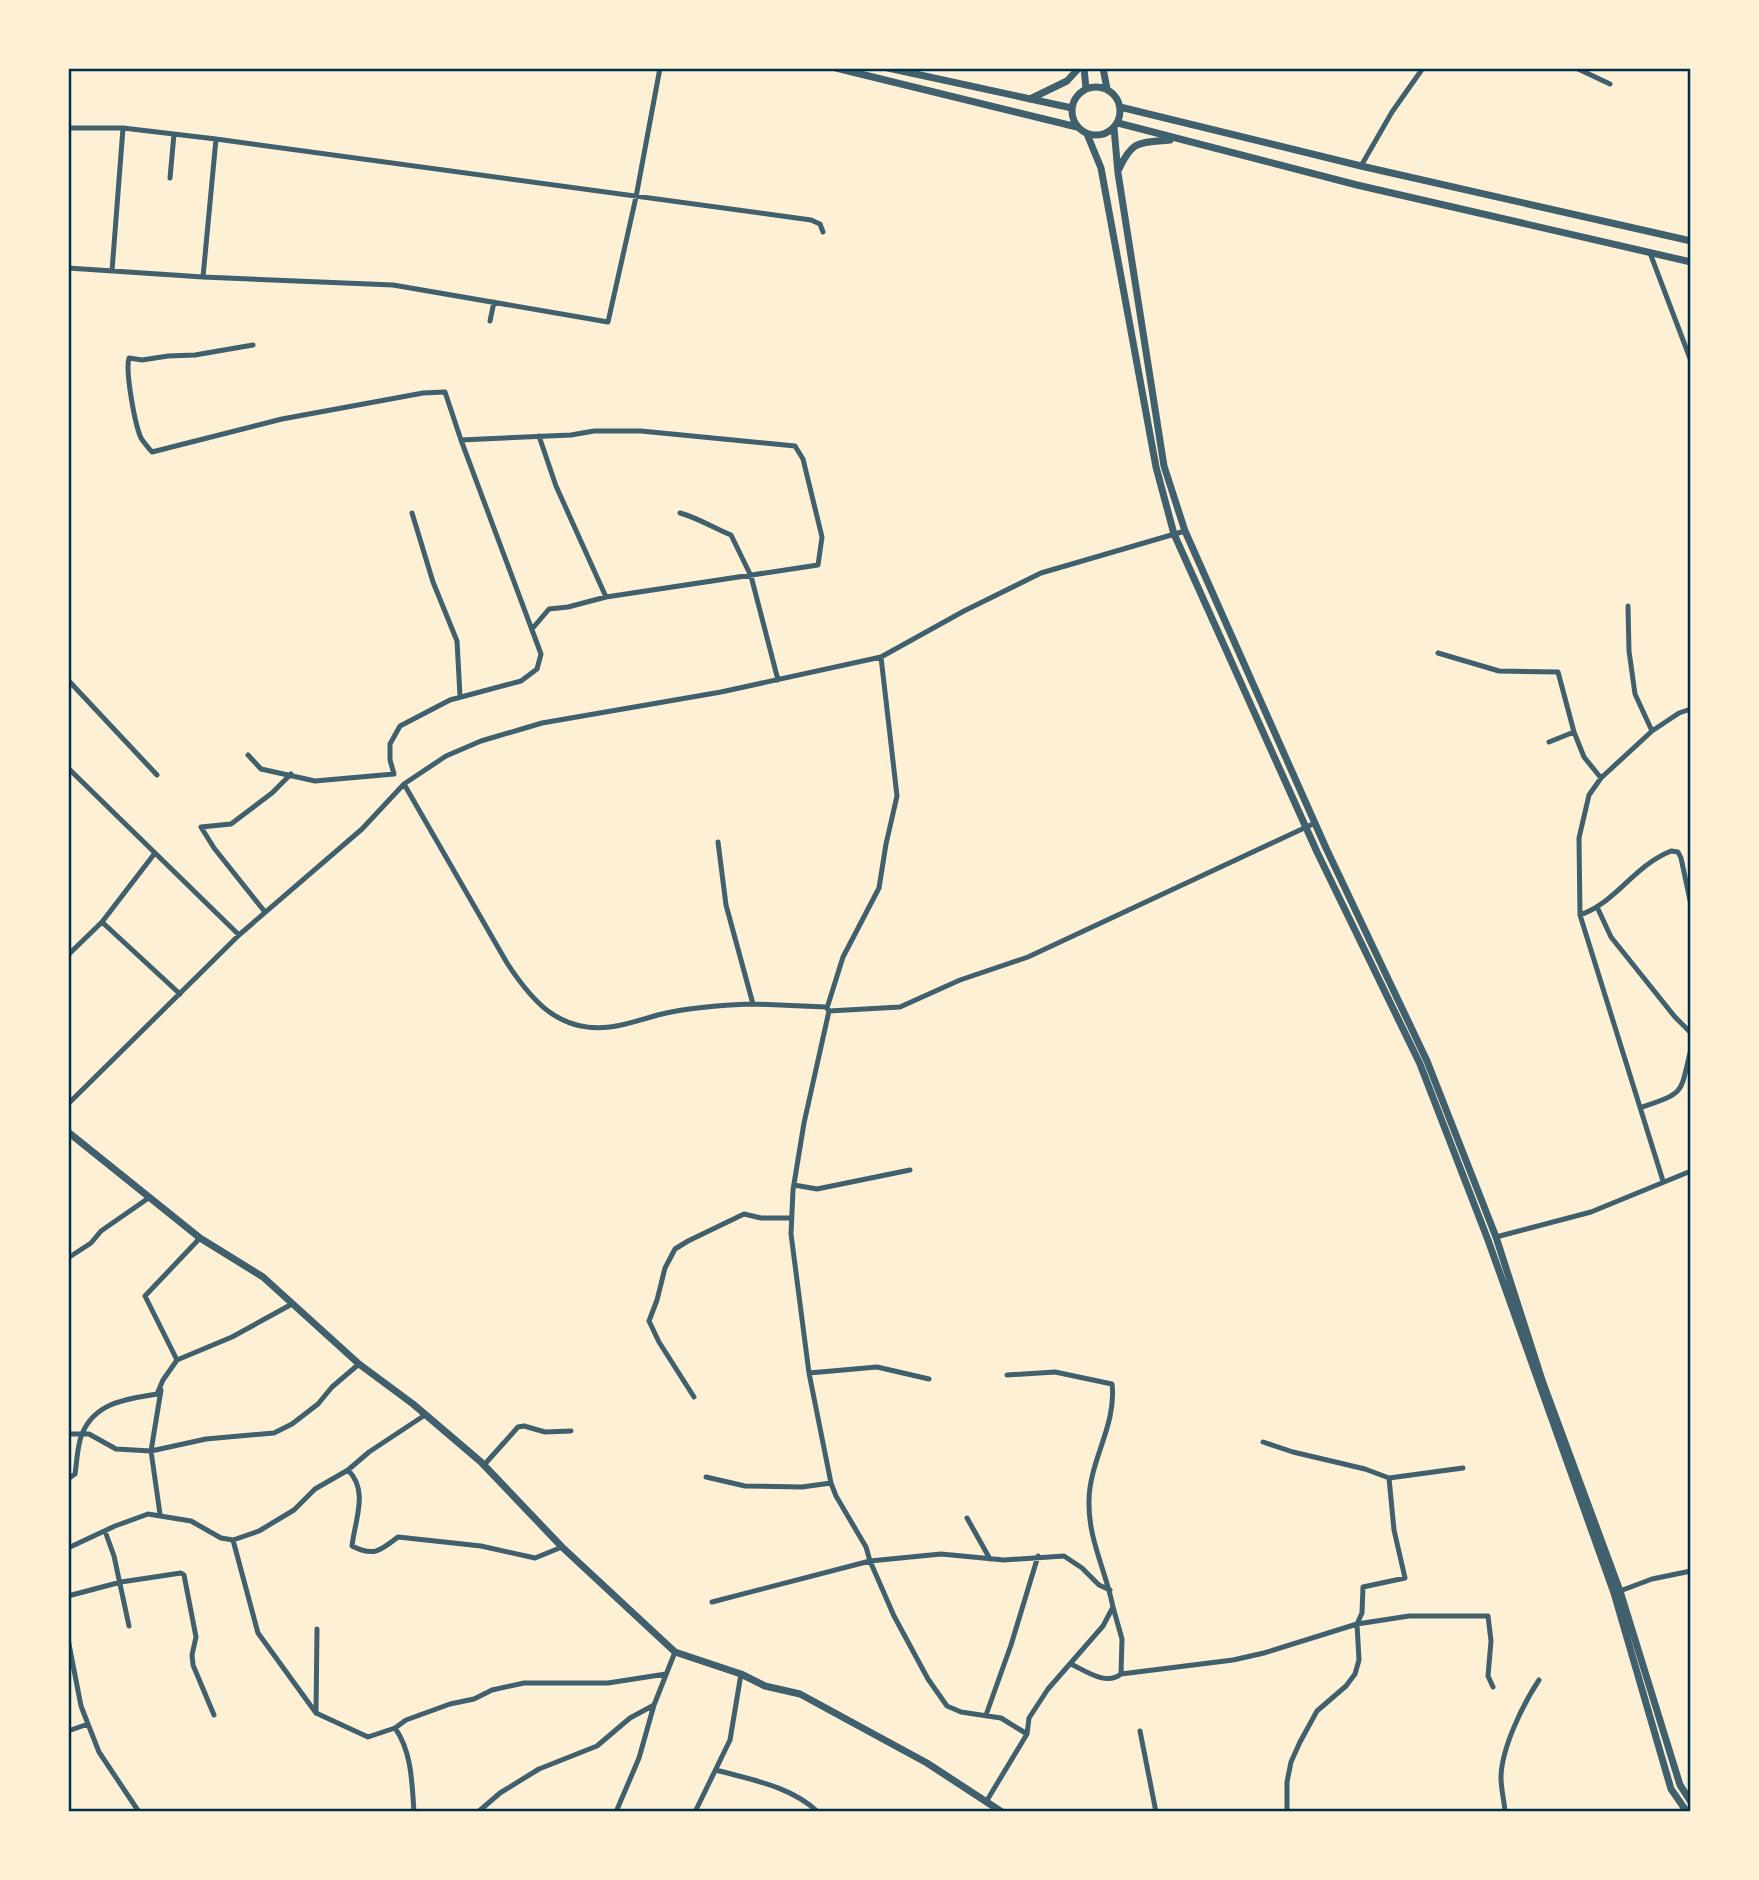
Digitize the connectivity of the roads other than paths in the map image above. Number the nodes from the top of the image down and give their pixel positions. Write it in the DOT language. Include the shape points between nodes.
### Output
graph roads {
  1 [pos="660,68"];
  2 [pos="836,68"];
  3 [pos="888,68"];
  4 [pos="1082,68"];
  5 [pos="1103,68"];
  6 [pos="1423,68"];
  7 [pos="1576,68"];
  8 [pos="1610,84"];
  9 [pos="1086,89"];
  10 [pos="1107,89"];
  11 [pos="1030,99"];
  12 [pos="1120,107"];
  13 [pos="1072,108"];
  14 [pos="1116,125"];
  15 [pos="1077,127"];
  16 [pos="68,128"];
  17 [pos="123,128"];
  18 [pos="174,134"];
  19 [pos="1087,134"];
  20 [pos="216,139"];
  21 [pos="1175,139"];
  22 [pos="1361,166"];
  23 [pos="1118,173"];
  24 [pos="170,178"];
  25 [pos="636,197"];
  26 [pos="823,232"];
  27 [pos="1691,241"];
  28 [pos="1650,253"];
  29 [pos="1691,262"];
  30 [pos="68,268"];
  31 [pos="112,271"];
  32 [pos="203,277"];
  33 [pos="494,302"];
  34 [pos="490,321"];
  35 [pos="253,345"];
  36 [pos="1691,361"];
  37 [pos="539,436"];
  38 [pos="461,440"];
  39 [pos="412,513"];
  40 [pos="680,513"];
  41 [pos="1185,531"];
  42 [pos="1174,534"];
  43 [pos="751,576"];
  44 [pos="606,597"];
  45 [pos="1628,606"];
  46 [pos="532,629"];
  47 [pos="1437,653"];
  48 [pos="881,657"];
  49 [pos="68,680"];
  50 [pos="778,680"];
  51 [pos="460,696"];
  52 [pos="1691,709"];
  53 [pos="1651,731"];
  54 [pos="1574,733"];
  55 [pos="1549,742"];
  56 [pos="248,755"];
  57 [pos="68,768"];
  58 [pos="291,774"];
  59 [pos="158,775"];
  60 [pos="1601,778"];
  61 [pos="404,784"];
  62 [pos="1315,823"];
  63 [pos="1306,827"];
  64 [pos="718,842"];
  65 [pos="155,853"];
  66 [pos="1691,905"];
  67 [pos="1598,909"];
  68 [pos="265,912"];
  69 [pos="1580,915"];
  70 [pos="102,922"];
  71 [pos="239,935"];
  72 [pos="68,955"];
  73 [pos="180,994"];
  74 [pos="754,1004"];
  75 [pos="828,1009"];
  76 [pos="1691,1033"];
  77 [pos="1691,1049"];
  78 [pos="68,1104"];
  79 [pos="1640,1108"];
  80 [pos="68,1132"];
  81 [pos="910,1170"];
  82 [pos="1691,1171"];
  83 [pos="1663,1181"];
  84 [pos="794,1185"];
  85 [pos="150,1197"];
  86 [pos="791,1218"];
  87 [pos="1496,1237"];
  88 [pos="200,1238"];
  89 [pos="68,1258"];
  90 [pos="292,1304"];
  91 [pos="177,1360"];
  92 [pos="359,1364"];
  93 [pos="809,1373"];
  94 [pos="1007,1376"];
  95 [pos="929,1379"];
  96 [pos="163,1380"];
  97 [pos="694,1397"];
  98 [pos="425,1415"];
  99 [pos="571,1431"];
  100 [pos="68,1434"];
  101 [pos="82,1434"];
  102 [pos="1264,1442"];
  103 [pos="151,1451"];
  104 [pos="484,1465"];
  105 [pos="1463,1468"];
  106 [pos="348,1470"];
  107 [pos="706,1477"];
  108 [pos="1389,1478"];
  109 [pos="68,1479"];
  110 [pos="831,1483"];
  111 [pos="160,1514"];
  112 [pos="967,1518"];
  113 [pos="105,1531"];
  114 [pos="233,1540"];
  115 [pos="562,1547"];
  116 [pos="68,1548"];
  117 [pos="1038,1556"];
  118 [pos="990,1559"];
  119 [pos="870,1561"];
  120 [pos="1691,1571"];
  121 [pos="121,1583"];
  122 [pos="1110,1590"];
  123 [pos="1620,1591"];
  124 [pos="68,1596"];
  125 [pos="712,1602"];
  126 [pos="1113,1607"];
  127 [pos="1357,1624"];
  128 [pos="128,1626"];
  129 [pos="317,1629"];
  130 [pos="68,1639"];
  131 [pos="675,1652"];
  132 [pos="1071,1664"];
  133 [pos="667,1674"];
  134 [pos="741,1674"];
  135 [pos="1121,1674"];
  136 [pos="1539,1680"];
  137 [pos="1493,1687"];
  138 [pos="654,1705"];
  139 [pos="316,1713"];
  140 [pos="214,1715"];
  141 [pos="986,1715"];
  142 [pos="88,1724"];
  143 [pos="396,1728"];
  144 [pos="68,1731"];
  145 [pos="1140,1731"];
  146 [pos="1027,1734"];
  147 [pos="716,1770"];
  148 [pos="986,1802"];
  149 [pos="1691,1802"];
  150 [pos="1503,1811"];
  151 [pos="139,1812"];
  152 [pos="414,1812"];
  153 [pos="478,1812"];
  154 [pos="616,1812"];
  155 [pos="695,1812"];
  156 [pos="818,1812"];
  157 [pos="1002,1812"];
  158 [pos="1156,1812"];
  159 [pos="1287,1812"];
  160 [pos="1687,1812"];
  1 -- 25 [label="street"];
  2 -- 15 [label="street"];
  3 -- 11 [label="street"];
  4 -- 9 [label="street"];
  4 -- 11 [label="street"];
  5 -- 10 [label="street"];
  6 -- 22 [label="street"];
  7 -- 8 [label="street"];
  9 -- 10 [label="street"];
  9 -- 13 [label="street"];
  10 -- 12 [label="street"];
  11 -- 13 [label="street"];
  12 -- 14 [label="street"];
  12 -- 22 [label="street"];
  13 -- 15 [label="street"];
  14 -- 19 [label="street" via="1102,135"];
  14 -- 21 [label="street"];
  14 -- 23 [label="street"];
  15 -- 19 [label="street"];
  16 -- 17 [label="street"];
  17 -- 18 [label="street"];
  17 -- 31 [label="street"];
  18 -- 20 [label="street"];
  18 -- 24 [label="street"];
  19 -- 42 [label="street" via="1101,169 1156,467"];
  20 -- 25 [label="street"];
  20 -- 32 [label="street"];
  21 -- 23 [label="street" via="1135,145 1127,151"];
  21 -- 28 [label="street"];
  22 -- 27 [label="street"];
  23 -- 41 [label="street" via="1164,466"];
  25 -- 26 [label="street" via="810,220 820,224"];
  25 -- 33 [label="street" via="608,322"];
  28 -- 29 [label="street"];
  28 -- 36 [label="street"];
  30 -- 31 [label="street"];
  31 -- 32 [label="street"];
  32 -- 33 [label="street" via="393,285"];
  33 -- 34 [label="street"];
  35 -- 38 [label="street" via="195,355 129,358 126,368 138,426 152,452 282,419 445,392"];
  37 -- 38 [label="street"];
  37 -- 43 [label="street" via="641,431 795,446 803,459 822,537 818,565"];
  37 -- 44 [label="street" via="556,486"];
  38 -- 46 [label="street"];
  39 -- 51 [label="street" via="457,641"];
  40 -- 43 [label="street" via="731,535"];
  41 -- 42 [label="street"];
  41 -- 62 [label="street"];
  42 -- 48 [label="street" via="1041,573"];
  42 -- 63 [label="street"];
  43 -- 44 [label="street"];
  43 -- 50 [label="street"];
  44 -- 46 [label="street" via="549,609"];
  45 -- 53 [label="street" via="1634,694"];
  46 -- 51 [label="street" via="541,654 537,668 521,681"];
  47 -- 54 [label="street" via="1499,671 1558,672"];
  48 -- 50 [label="street"];
  48 -- 75 [label="street" via="897,796 879,888 843,957"];
  49 -- 59 [label="street"];
  50 -- 61 [label="street" via="505,733 446,756"];
  51 -- 58 [label="street" via="400,726 390,744 394,774 314,781"];
  52 -- 53 [label="street"];
  53 -- 60 [label="street"];
  54 -- 55 [label="street"];
  54 -- 60 [label="street" via="1584,757"];
  56 -- 58 [label="street" via="261,769"];
  57 -- 65 [label="street"];
  58 -- 68 [label="street" via="230,824 201,827"];
  60 -- 69 [label="street" via="1589,795 1578,838"];
  61 -- 68 [label="street" via="362,829"];
  61 -- 74 [label="street" via="525,991 556,1017 577,1026 610,1027 693,1008"];
  62 -- 63 [label="street"];
  62 -- 87 [label="street" via="1427,1061"];
  63 -- 75 [label="street" via="1028,957 900,1007"];
  63 -- 160 [label="street" via="1425,1076 1614,1593 1671,1789"];
  64 -- 74 [label="street" via="726,905"];
  65 -- 70 [label="street"];
  65 -- 71 [label="street"];
  66 -- 67 [label="street" via="1681,858 1671,851 1646,864"];
  67 -- 69 [label="street"];
  67 -- 76 [label="street" via="1611,937"];
  68 -- 71 [label="street"];
  69 -- 79 [label="street"];
  70 -- 72 [label="street"];
  70 -- 73 [label="street"];
  71 -- 73 [label="street"];
  73 -- 78 [label="street"];
  74 -- 75 [label="street"];
  75 -- 84 [label="street"];
  77 -- 79 [label="street" via="1681,1089"];
  79 -- 83 [label="street"];
  80 -- 85 [label="street"];
  81 -- 84 [label="street" via="817,1189"];
  82 -- 83 [label="street"];
  83 -- 87 [label="street" via="1591,1212"];
  84 -- 86 [label="street"];
  85 -- 88 [label="street"];
  85 -- 89 [label="street"];
  86 -- 93 [label="street"];
  86 -- 97 [label="street" via="761,1219 744,1214 675,1249 649,1321"];
  87 -- 123 [label="street" via="1543,1383"];
  88 -- 90 [label="street" via="263,1277"];
  88 -- 91 [label="street" via="145,1296"];
  90 -- 91 [label="street"];
  90 -- 92 [label="street"];
  91 -- 96 [label="street"];
  92 -- 98 [label="street"];
  92 -- 103 [label="street" via="318,1404 274,1433"];
  93 -- 95 [label="street" via="877,1367"];
  93 -- 110 [label="street"];
  94 -- 122 [label="street" via="1055,1372 1112,1384 1111,1412 1088,1500 1091,1537"];
  96 -- 101 [label="street" via="157,1394 100,1408"];
  96 -- 103 [label="street"];
  98 -- 104 [label="street"];
  98 -- 106 [label="street"];
  99 -- 104 [label="street" via="518,1427"];
  100 -- 101 [label="street"];
  101 -- 103 [label="street" via="116,1449"];
  101 -- 109 [label="street" via="75,1474"];
  102 -- 108 [label="street"];
  103 -- 111 [label="street"];
  104 -- 115 [label="street"];
  105 -- 108 [label="street"];
  106 -- 114 [label="street" via="315,1489 294,1510"];
  106 -- 115 [label="street" via="360,1489 352,1546 364,1552 381,1551 398,1537 481,1546 535,1558"];
  107 -- 110 [label="street" via="745,1486"];
  108 -- 127 [label="street" via="1405,1578 1363,1587"];
  110 -- 119 [label="street"];
  111 -- 113 [label="street" via="148,1514"];
  111 -- 114 [label="street" via="191,1521"];
  112 -- 118 [label="street"];
  113 -- 116 [label="street"];
  113 -- 121 [label="street"];
  114 -- 139 [label="street" via="258,1633"];
  115 -- 131 [label="street"];
  117 -- 118 [label="street"];
  117 -- 122 [label="street" via="1064,1556"];
  117 -- 141 [label="street"];
  118 -- 119 [label="street" via="941,1554"];
  119 -- 125 [label="street"];
  119 -- 141 [label="street" via="894,1616 947,1706"];
  120 -- 123 [label="street"];
  121 -- 124 [label="street"];
  121 -- 128 [label="street"];
  121 -- 140 [label="street" via="184,1575 195,1637 193,1665"];
  122 -- 126 [label="street"];
  123 -- 149 [label="street" via="1680,1785"];
  126 -- 132 [label="street"];
  126 -- 135 [label="street" via="1122,1639"];
  127 -- 135 [label="street" via="1264,1653"];
  127 -- 137 [label="street" via="1409,1615 1488,1616 1488,1676"];
  127 -- 159 [label="street" via="1355,1674 1317,1712 1300,1742 1287,1782"];
  129 -- 139 [label="street"];
  130 -- 142 [label="street" via="80,1706"];
  131 -- 133 [label="street"];
  131 -- 134 [label="street"];
  132 -- 135 [label="street" via="1099,1678"];
  132 -- 146 [label="street" via="1029,1718"];
  133 -- 138 [label="street"];
  133 -- 143 [label="street" via="608,1683 524,1683 450,1704"];
  134 -- 147 [label="street" via="730,1740"];
  134 -- 148 [label="street" via="765,1686 800,1693 927,1763"];
  136 -- 150 [label="street" via="1523,1704 1508,1745 1501,1776"];
  138 -- 153 [label="street" via="597,1746 539,1769"];
  138 -- 154 [label="street" via="639,1758"];
  139 -- 143 [label="street" via="368,1737"];
  141 -- 146 [label="street" via="1001,1718"];
  142 -- 144 [label="street"];
  142 -- 151 [label="street" via="99,1752"];
  143 -- 152 [label="street" via="411,1770"];
  145 -- 158 [label="street"];
  146 -- 148 [label="street"];
  147 -- 155 [label="street"];
  147 -- 156 [label="street" via="774,1786"];
  148 -- 157 [label="street"];
}
